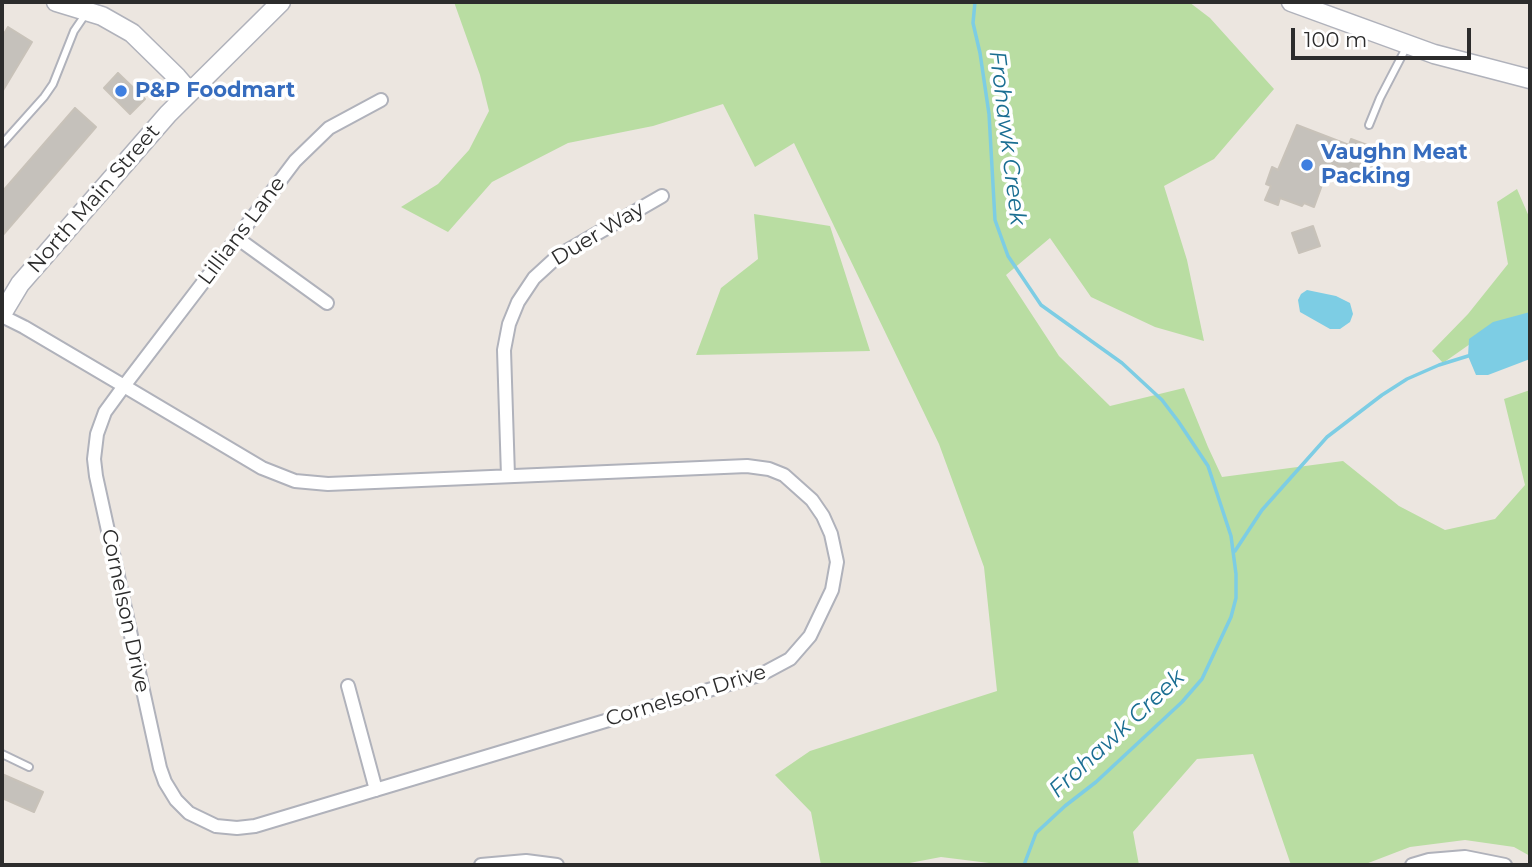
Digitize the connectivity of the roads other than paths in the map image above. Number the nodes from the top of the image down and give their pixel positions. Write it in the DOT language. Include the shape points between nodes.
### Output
graph roads {
  1 [pos="56,2"];
  2 [pos="281,2"];
  3 [pos="1291,2"];
  4 [pos="88,11"];
  5 [pos="1408,44"];
  6 [pos="1530,79"];
  7 [pos="189,91"];
  8 [pos="381,100"];
  9 [pos="1369,125"];
  10 [pos="5,136"];
  11 [pos="2,144"];
  12 [pos="662,196"];
  13 [pos="237,238"];
  14 [pos="327,303"];
  15 [pos="2,315"];
  16 [pos="124,386"];
  17 [pos="508,476"];
  18 [pos="348,685"];
  19 [pos="2,754"];
  20 [pos="29,767"];
  21 [pos="376,790"];
  22 [pos="481,865"];
  23 [pos="558,865"];
  24 [pos="1412,865"];
  25 [pos="1504,865"];
  1 -- 4 [label="street"];
  2 -- 7 [label="street, North Main Street"];
  3 -- 5 [label="street"];
  4 -- 7 [label="street" via="132,33"];
  4 -- 10 [label="lane" via="74,31 53,84"];
  5 -- 6 [label="street"];
  5 -- 9 [label="lane"];
  7 -- 15 [label="street, North Main Street" via="20,284"];
  8 -- 13 [label="street, Lillians Lane" via="313,141"];
  10 -- 11 [label="lane"];
  12 -- 17 [label="street, Duer Way" via="558,256 534,278 518,302 504,350"];
  13 -- 14 [label="street"];
  13 -- 16 [label="street, Lillians Lane"];
  15 -- 16 [label="street, Cornelson Drive"];
  16 -- 17 [label="street, Cornelson Drive" via="262,468 295,481 328,484"];
  16 -- 21 [label="street, Cornelson Drive" via="102,418 94,446 95,467 160,768 171,793 198,819 237,828"];
  17 -- 21 [label="street, Cornelson Drive" via="747,466 769,469 796,485 822,516 837,562 832,590 804,645 772,670"];
  18 -- 21 [label="street"];
  19 -- 20 [label="lane"];
  22 -- 23 [label="street" via="526,861"];
  24 -- 25 [label="street" via="1465,857"];
}
